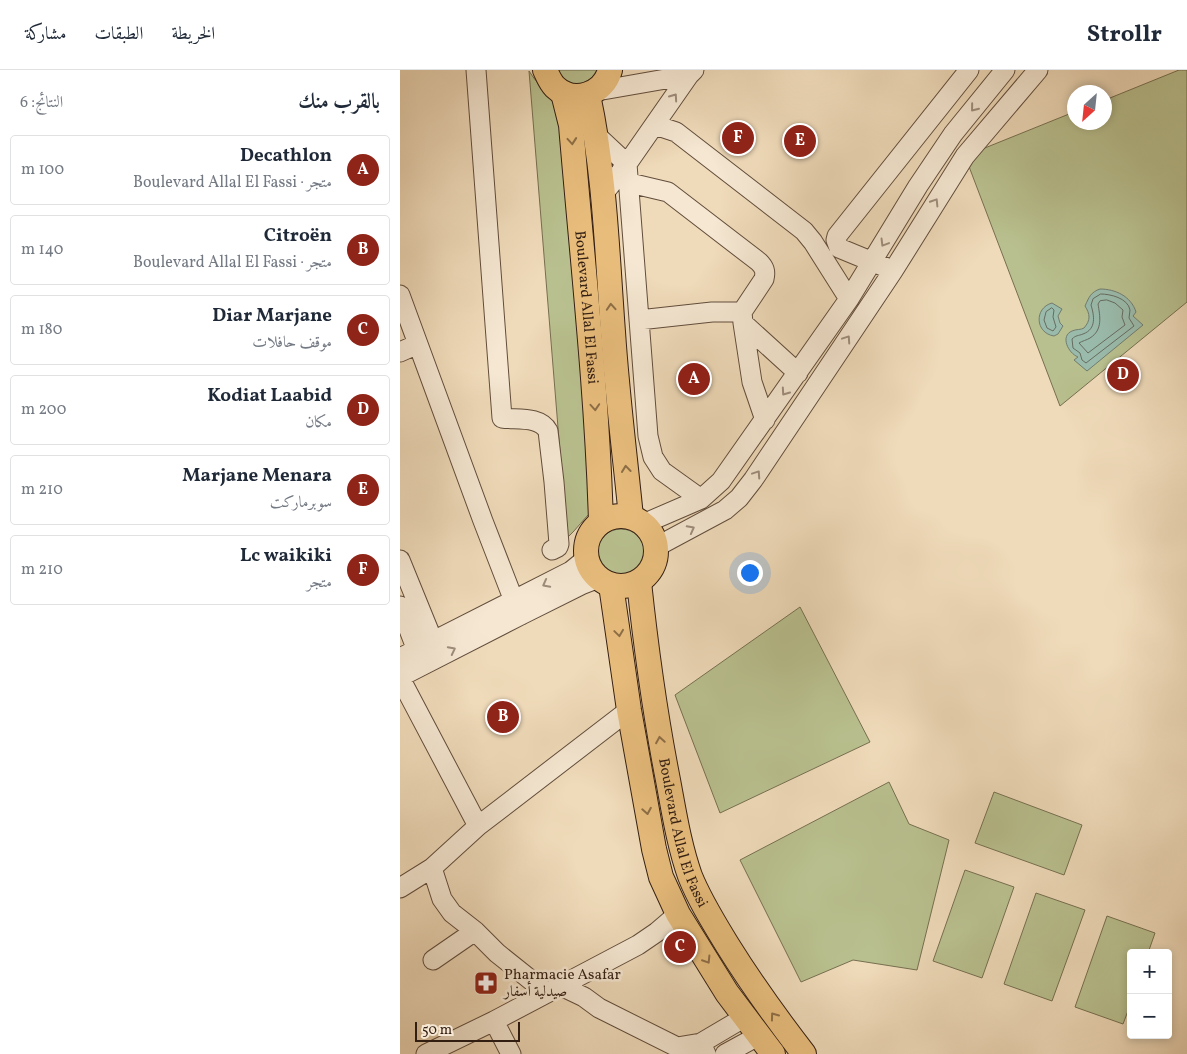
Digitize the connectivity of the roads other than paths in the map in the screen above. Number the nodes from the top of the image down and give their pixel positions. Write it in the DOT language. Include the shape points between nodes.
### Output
graph roads {
  1 [pos="476,70"];
  2 [pos="544,70"];
  3 [pos="610,70"];
  4 [pos="969,70"];
  5 [pos="1005,70"];
  6 [pos="1038,70"];
  7 [pos="692,72"];
  8 [pos="563,93"];
  9 [pos="593,93"];
  10 [pos="655,125"];
  11 [pos="596,135"];
  12 [pos="628,174"];
  13 [pos="604,193"];
  14 [pos="873,262"];
  15 [pos="892,271"];
  16 [pos="400,295"];
  17 [pos="850,300"];
  18 [pos="743,317"];
  19 [pos="640,320"];
  20 [pos="418,344"];
  21 [pos="400,352"];
  22 [pos="642,370"];
  23 [pos="798,373"];
  24 [pos="618,387"];
  25 [pos="765,420"];
  26 [pos="701,500"];
  27 [pos="637,521"];
  28 [pos="601,522"];
  29 [pos="656,547"];
  30 [pos="552,550"];
  31 [pos="587,558"];
  32 [pos="400,560"];
  33 [pos="605,582"];
  34 [pos="638,582"];
  35 [pos="400,606"];
  36 [pos="517,608"];
  37 [pos="409,661"];
  38 [pos="629,710"];
  39 [pos="478,826"];
  40 [pos="432,868"];
  41 [pos="400,888"];
  42 [pos="678,914"];
  43 [pos="475,930"];
  44 [pos="433,960"];
  45 [pos="554,989"];
  46 [pos="494,1021"];
  47 [pos="752,1027"];
  48 [pos="703,1049"];
  49 [pos="426,1054"];
  50 [pos="511,1054"];
  51 [pos="725,1054"];
  52 [pos="773,1054"];
  53 [pos="804,1054"];
  1 -- 30 [label="street" via="502,418 538,421 548,431 559,544"];
  2 -- 8 [label="main road" via="549,80"];
  3 -- 9 [label="main road" via="605,82"];
  4 -- 14 [label="street" via="838,233 836,240 840,248"];
  5 -- 14 [label="street, one-way" via="952,134"];
  15 -- 6 [label="street, one-way" via="965,156"];
  7 -- 9 [label="street"];
  10 -- 7 [label="street, one-way"];
  8 -- 9 [label="main road" via="576,96"];
  8 -- 28 [label="main road, Boulevard Allal El Fassi, one-way" via="573,144"];
  9 -- 11 [label="main road, Boulevard Allal El Fassi"];
  10 -- 12 [label="street"];
  10 -- 17 [label="street" via="676,132 804,231"];
  11 -- 12 [label="street"];
  11 -- 13 [label="main road, Boulevard Allal El Fassi"];
  12 -- 13 [label="street"];
  12 -- 18 [label="street" via="668,192 764,267 764,278"];
  12 -- 19 [label="street"];
  24 -- 13 [label="main road, Boulevard Allal El Fassi, one-way"];
  14 -- 15 [label="street"];
  14 -- 17 [label="street"];
  29 -- 15 [label="street, one-way" via="725,510 739,498"];
  16 -- 20 [label="street"];
  17 -- 23 [label="street"];
  18 -- 19 [label="street" via="712,312"];
  18 -- 23 [label="street"];
  18 -- 25 [label="street" via="752,382"];
  19 -- 22 [label="street"];
  20 -- 21 [label="street"];
  20 -- 36 [label="street"];
  22 -- 24 [label="street"];
  22 -- 26 [label="street" via="648,436 654,457 662,471"];
  23 -- 25 [label="street, one-way"];
  27 -- 24 [label="main road, Boulevard Allal El Fassi, one-way"];
  25 -- 26 [label="street" via="721,481"];
  26 -- 27 [label="street"];
  27 -- 28 [label="main road" via="621,516"];
  27 -- 29 [label="main road" via="654,538"];
  28 -- 31 [label="main road" via="589,538"];
  29 -- 34 [label="main road" via="653,567"];
  31 -- 33 [label="main road" via="591,569"];
  31 -- 36 [label="street, one-way"];
  32 -- 37 [label="street"];
  33 -- 34 [label="main road" via="630,585"];
  33 -- 36 [label="street" via="581,586"];
  33 -- 38 [label="main road, Boulevard Allal El Fassi, one-way"];
  53 -- 34 [label="main road, Boulevard Allal El Fassi, one-way" via="735,957 690,875 663,755"];
  35 -- 37 [label="street"];
  37 -- 36 [label="street, one-way"];
  36 -- 37 [label="street"];
  37 -- 39 [label="street"];
  38 -- 39 [label="street"];
  38 -- 42 [label="main road, Boulevard Allal El Fassi, one-way" via="654,849 661,877"];
  39 -- 40 [label="street"];
  40 -- 41 [label="street"];
  40 -- 43 [label="street" via="447,906"];
  42 -- 45 [label="street" via="638,945"];
  42 -- 47 [label="main road, Boulevard Allal El Fassi, one-way"];
  43 -- 44 [label="street"];
  43 -- 45 [label="street" via="497,952"];
  45 -- 46 [label="street"];
  45 -- 48 [label="street" via="584,997 599,1008 677,1047"];
  46 -- 49 [label="street"];
  46 -- 50 [label="street"];
  47 -- 48 [label="street"];
  47 -- 51 [label="street"];
  47 -- 52 [label="main road, Boulevard Allal El Fassi"];
}
